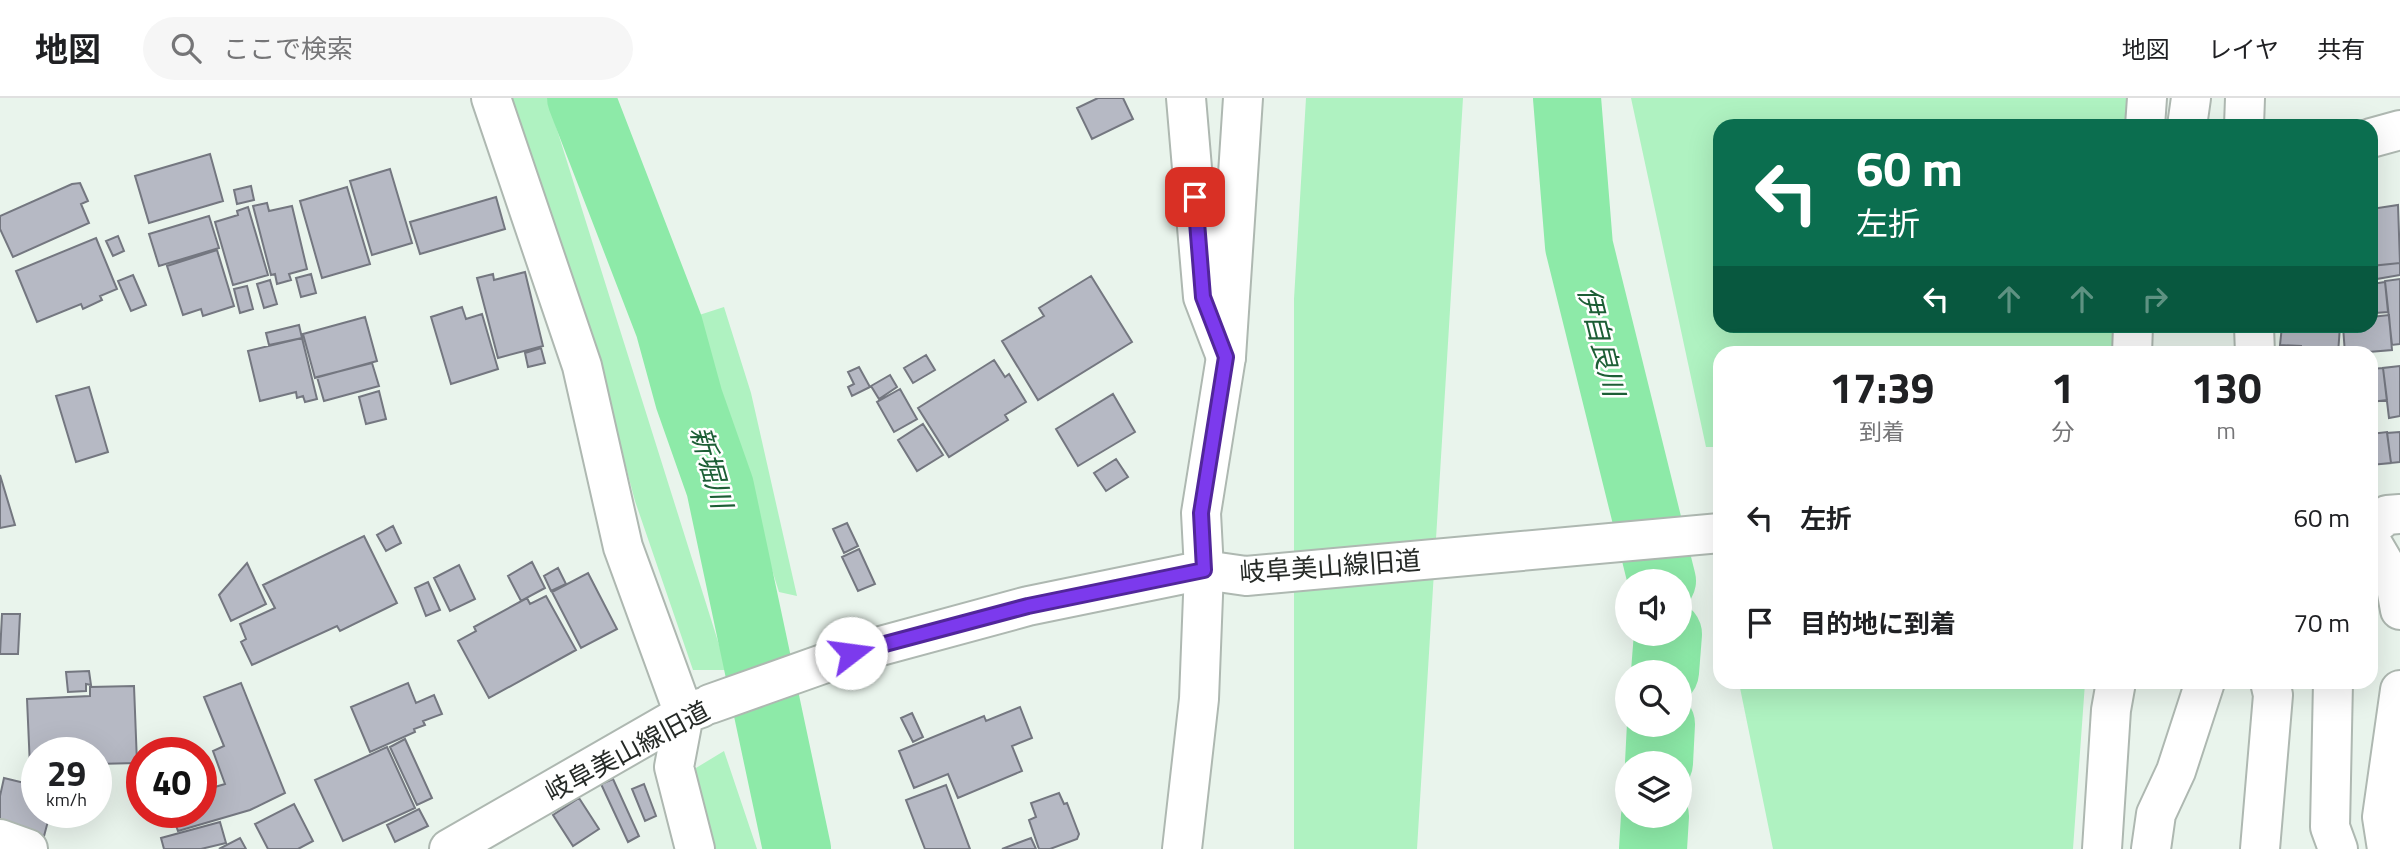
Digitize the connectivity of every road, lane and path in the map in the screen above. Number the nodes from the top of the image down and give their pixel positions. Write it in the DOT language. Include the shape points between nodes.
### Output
graph roads {
  1 [pos="491,98"];
  2 [pos="1186,98"];
  3 [pos="1243,98"];
  4 [pos="2147,98"];
  5 [pos="2191,98"];
  6 [pos="2245,98"];
  7 [pos="2146,119"];
  8 [pos="2187,119"];
  9 [pos="2244,119"];
  10 [pos="2400,130"];
  11 [pos="2378,136"];
  12 [pos="1226,357"];
  13 [pos="2400,514"];
  14 [pos="2378,522"];
  15 [pos="1713,534"];
  16 [pos="2378,553"];
  17 [pos="1204,570"];
  18 [pos="2400,610"];
  19 [pos="2115,689"];
  20 [pos="2203,689"];
  21 [pos="2272,689"];
  22 [pos="2333,689"];
  23 [pos="2400,690"];
  24 [pos="697,710"];
  25 [pos="2397,740"];
  26 [pos="0,839"];
  27 [pos="28,849"];
  28 [pos="449,849"];
  29 [pos="695,849"];
  30 [pos="1182,849"];
  31 [pos="2102,849"];
  32 [pos="2151,849"];
  33 [pos="2260,849"];
  34 [pos="2338,849"];
  35 [pos="2386,849"];
  1 -- 24 [label="street" via="582,366 623,547"];
  2 -- 12 [label="street" via="1203,297"];
  3 -- 12 [label="street"];
  4 -- 7 [label="street"];
  5 -- 8 [label="street"];
  6 -- 9 [label="street"];
  10 -- 11 [label="street"];
  12 -- 17 [label="street" via="1201,513"];
  13 -- 14 [label="street"];
  15 -- 17 [label="street, 岐阜美山線旧道" via="1246,576"];
  16 -- 18 [label="street" via="2395,582"];
  17 -- 24 [label="street, 岐阜美山線旧道" via="1028,606 851,653"];
  17 -- 30 [label="street" via="1199,699"];
  19 -- 31 [label="street"];
  20 -- 32 [label="street" via="2176,771 2156,814"];
  21 -- 33 [label="street"];
  22 -- 34 [label="street" via="2330,827"];
  23 -- 25 [label="street"];
  24 -- 28 [label="street, 岐阜美山線旧道"];
  24 -- 29 [label="street" via="674,767"];
  25 -- 35 [label="street" via="2382,817"];
  26 -- 27 [label="street"];
}
